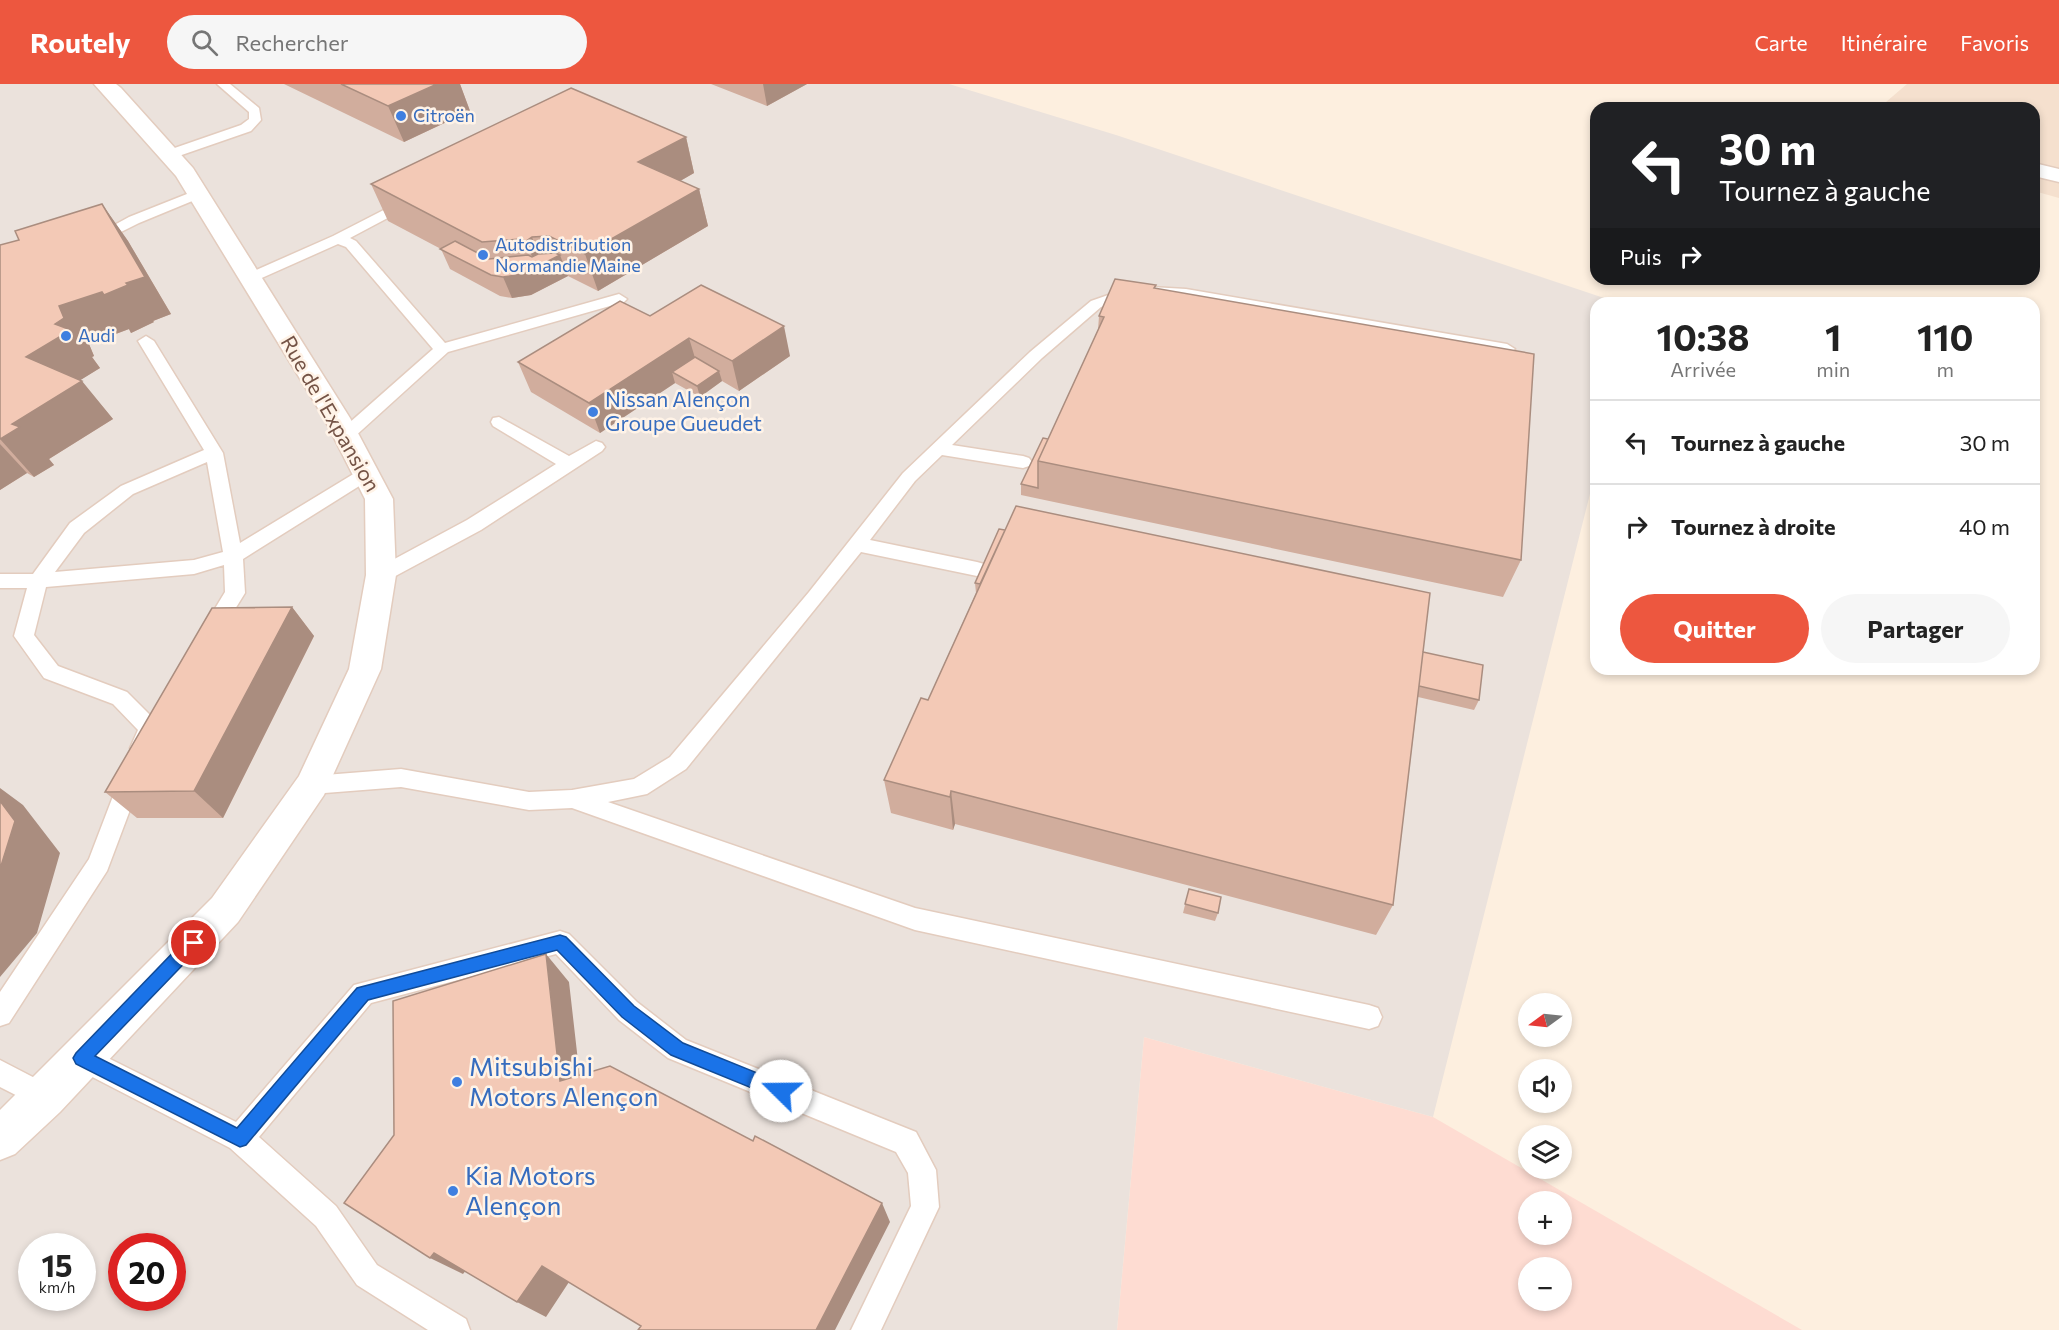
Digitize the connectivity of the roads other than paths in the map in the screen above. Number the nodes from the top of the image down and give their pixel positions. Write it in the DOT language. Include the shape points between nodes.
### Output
graph roads {
  1 [pos="104,84"];
  2 [pos="223,84"];
  3 [pos="168,154"];
  4 [pos="2040,171"];
  5 [pos="2059,176"];
  6 [pos="424,192"];
  7 [pos="197,194"];
  8 [pos="338,239"];
  9 [pos="82,246"];
  10 [pos="250,278"];
  11 [pos="619,299"];
  12 [pos="146,341"];
  13 [pos="1507,348"];
  14 [pos="442,349"];
  15 [pos="499,422"];
  16 [pos="346,435"];
  17 [pos="596,447"];
  18 [pos="938,449"];
  19 [pos="214,453"];
  20 [pos="1023,462"];
  21 [pos="569,464"];
  22 [pos="366,474"];
  23 [pos="857,544"];
  24 [pos="233,556"];
  25 [pos="977,569"];
  26 [pos="381,575"];
  27 [pos="0,581"];
  28 [pos="38,581"];
  29 [pos="204,641"];
  30 [pos="161,708"];
  31 [pos="149,728"];
  32 [pos="312,785"];
  33 [pos="572,799"];
  34 [pos="0,1014"];
  35 [pos="1369,1017"];
  36 [pos="82,1058"];
  37 [pos="0,1073"];
  38 [pos="45,1097"];
  39 [pos="240,1138"];
  40 [pos="0,1140"];
  41 [pos="455,1330"];
  42 [pos="866,1330"];
  1 -- 3 [label="street, Rue de l'Expansion"];
  2 -- 3 [label="lane" via="255,111 255,120 246,128"];
  3 -- 7 [label="street, Rue de l'Expansion"];
  4 -- 5 [label="street"];
  6 -- 8 [label="lane"];
  7 -- 9 [label="lane"];
  7 -- 10 [label="street, Rue de l'Expansion"];
  8 -- 10 [label="lane"];
  8 -- 14 [label="lane" via="351,244"];
  10 -- 16 [label="street, Rue de l'Expansion"];
  11 -- 14 [label="lane"];
  12 -- 19 [label="lane"];
  13 -- 18 [label="lane" via="1186,294 1134,291 1096,304 1035,355"];
  14 -- 16 [label="lane"];
  15 -- 21 [label="lane"];
  16 -- 22 [label="street, Rue de l'Expansion"];
  17 -- 21 [label="lane"];
  18 -- 20 [label="lane"];
  18 -- 23 [label="lane" via="909,477"];
  19 -- 24 [label="lane"];
  19 -- 28 [label="lane" via="127,490 77,528"];
  21 -- 26 [label="lane" via="474,525"];
  22 -- 24 [label="lane"];
  22 -- 26 [label="street, Rue de l'Expansion" via="379,500"];
  23 -- 25 [label="lane"];
  23 -- 33 [label="lane" via="678,763 639,787"];
  24 -- 28 [label="lane" via="194,567"];
  24 -- 29 [label="lane" via="235,593"];
  26 -- 32 [label="street, Rue de l'Expansion" via="365,669"];
  27 -- 28 [label="lane"];
  28 -- 31 [label="lane" via="24,636 51,672 120,698"];
  30 -- 31 [label="lane"];
  31 -- 34 [label="lane" via="99,864"];
  32 -- 33 [label="lane" via="401,778 529,801"];
  32 -- 36 [label="street, Rue de l'Expansion" via="225,909"];
  33 -- 35 [label="lane" via="915,919"];
  36 -- 38 [label="street, Rue de l'Expansion"];
  36 -- 39 [label="lane"];
  37 -- 38 [label="lane"];
  38 -- 40 [label="street, Rue de l'Expansion"];
  39 -- 41 [label="lane" via="326,1216 367,1275"];
  39 -- 42 [label="lane" via="363,993 560,942 628,1011 677,1049 906,1142 922,1170 925,1207"];
}
